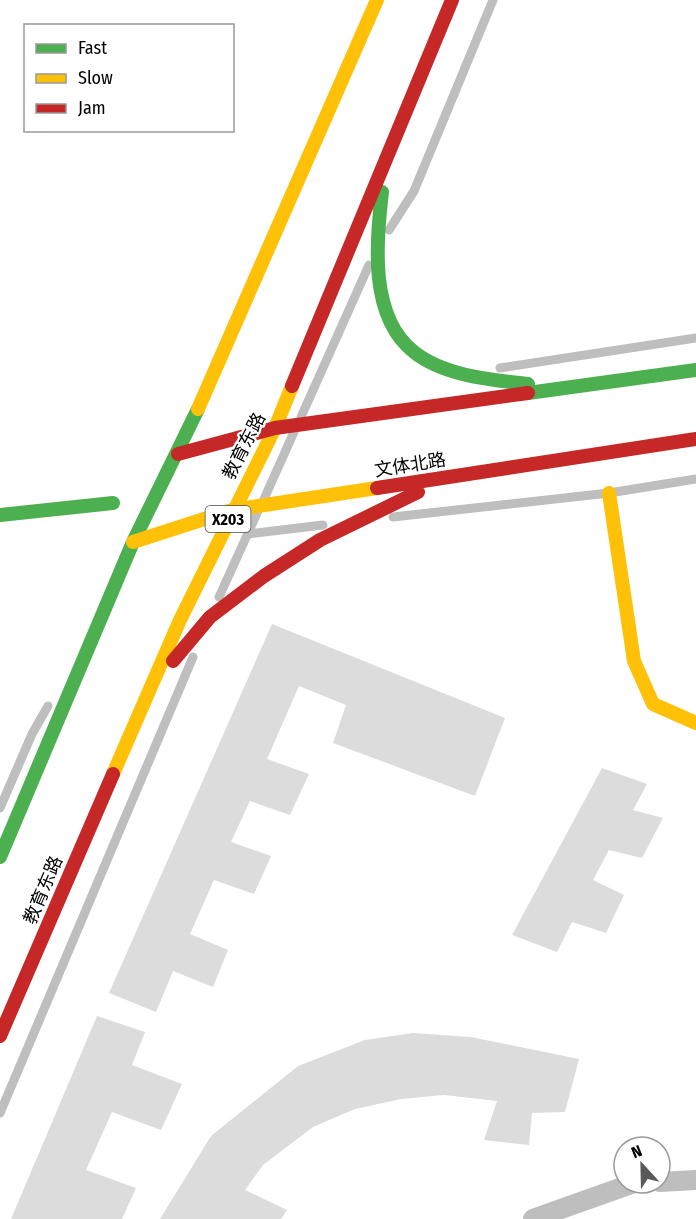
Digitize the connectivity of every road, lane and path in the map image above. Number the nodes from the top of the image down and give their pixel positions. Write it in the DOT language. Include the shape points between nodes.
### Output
graph roads {
  1 [pos="377,0"];
  2 [pos="452,0"];
  3 [pos="493,0"];
  4 [pos="386,159"];
  5 [pos="377,248"];
  6 [pos="696,338"];
  7 [pos="696,370"];
  8 [pos="469,373"];
  9 [pos="583,388"];
  10 [pos="297,425"];
  11 [pos="275,428"];
  12 [pos="696,439"];
  13 [pos="178,454"];
  14 [pos="458,475"];
  15 [pos="696,479"];
  16 [pos="609,493"];
  17 [pos="113,503"];
  18 [pos="261,506"];
  19 [pos="232,510"];
  20 [pos="0,515"];
  21 [pos="356,521"];
  22 [pos="248,534"];
  23 [pos="133,542"];
  24 [pos="104,611"];
  25 [pos="210,617"];
  26 [pos="62,682"];
  27 [pos="151,687"];
  28 [pos="56,693"];
  29 [pos="696,723"];
  30 [pos="0,808"];
  31 [pos="0,857"];
  32 [pos="0,1036"];
  33 [pos="0,1113"];
  34 [pos="696,1180"];
  35 [pos="672,1181"];
  36 [pos="612,1191"];
  37 [pos="533,1219"];
  1 -- 13 [label="main road"];
  2 -- 4 [label="main road, 教育东路 / X203"];
  3 -- 5 [label="lane" via="414,191"];
  4 -- 5 [label="main road"];
  4 -- 11 [label="main road, 教育东路 / X203"];
  5 -- 8 [label="main road" via="388,312 404,342 415,353 437,364"];
  5 -- 10 [label="lane"];
  6 -- 8 [label="lane"];
  7 -- 9 [label="main road"];
  8 -- 9 [label="main road" via="500,382"];
  9 -- 10 [label="main road"];
  10 -- 11 [label="main road"];
  10 -- 18 [label="lane"];
  11 -- 13 [label="main road"];
  11 -- 19 [label="main road, 教育东路 / X203"];
  12 -- 14 [label="main road, 文体北路"];
  13 -- 23 [label="main road"];
  14 -- 18 [label="main road, 文体北路"];
  14 -- 21 [label="main road"];
  15 -- 16 [label="lane"];
  16 -- 21 [label="lane"];
  16 -- 29 [label="main road" via="634,662 653,704"];
  17 -- 20 [label="main road"];
  18 -- 19 [label="main road, 文体北路"];
  18 -- 22 [label="lane"];
  19 -- 23 [label="main road, 文体北路"];
  19 -- 27 [label="main road, 教育东路 / X203"];
  21 -- 22 [label="lane"];
  21 -- 25 [label="main road" via="264,576"];
  22 -- 25 [label="lane"];
  23 -- 24 [label="main road"];
  24 -- 26 [label="lane"];
  24 -- 31 [label="main road"];
  25 -- 27 [label="main road"];
  25 -- 33 [label="lane"];
  27 -- 32 [label="main road, 教育东路 / X203"];
  28 -- 30 [label="lane" via="32,734"];
  34 -- 35 [label="street"];
  36 -- 37 [label="street"];
}
